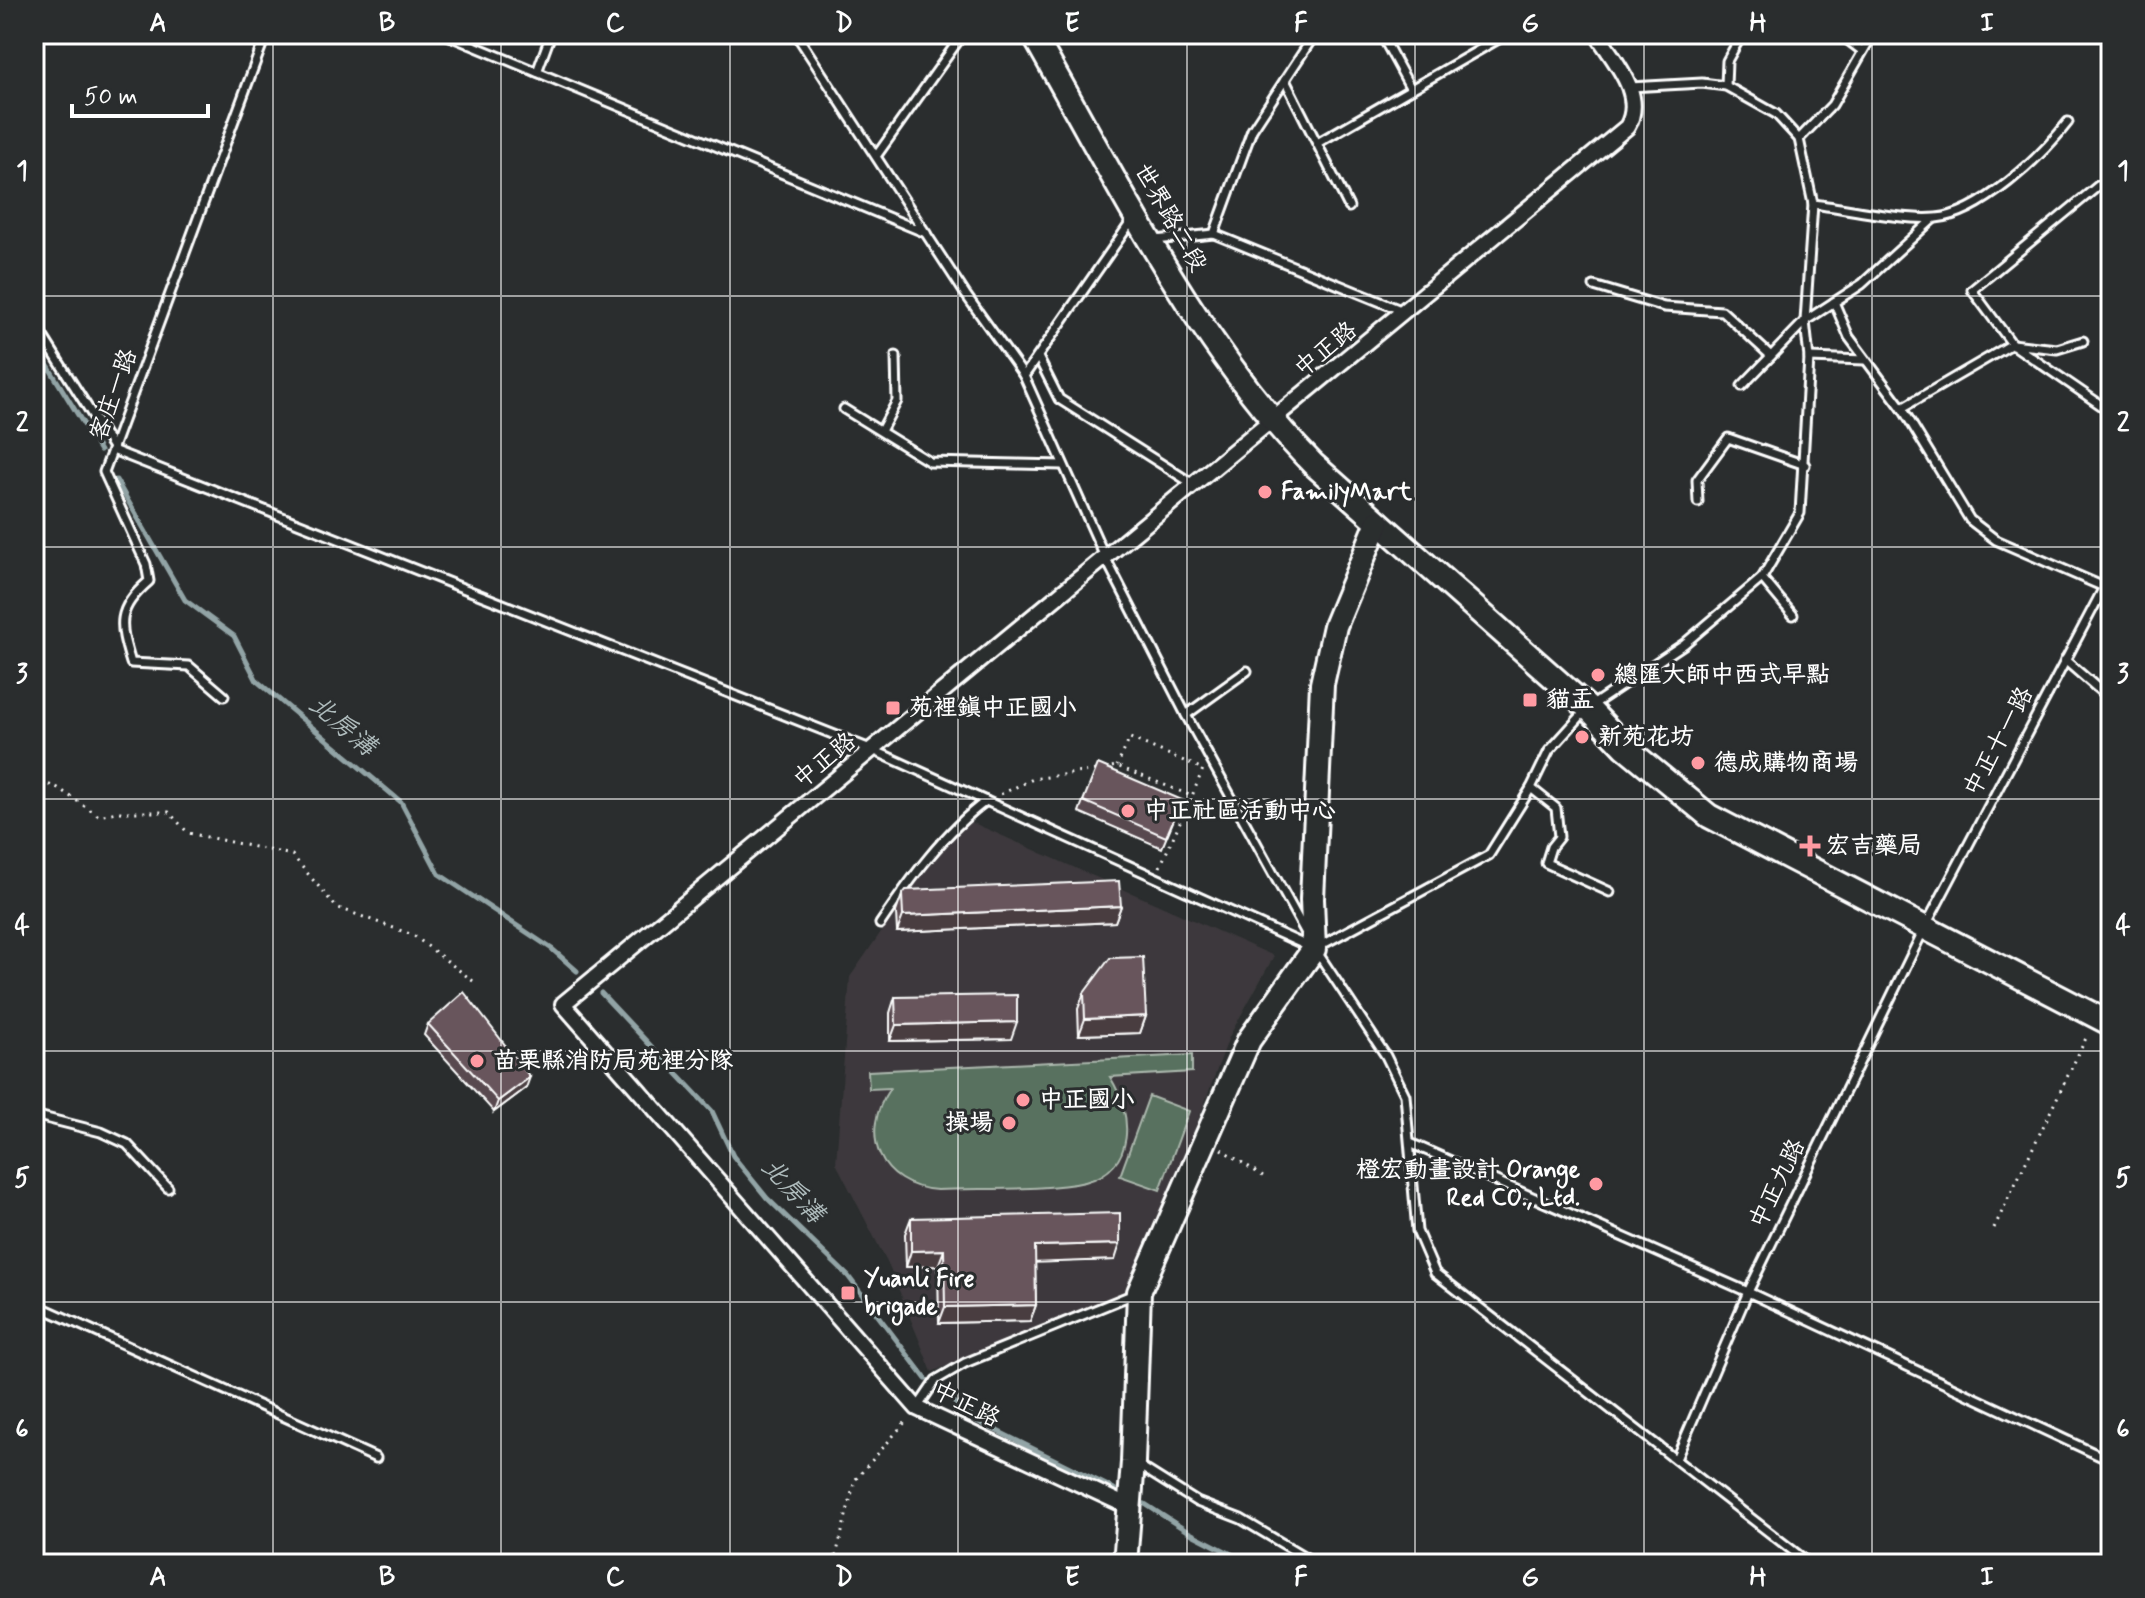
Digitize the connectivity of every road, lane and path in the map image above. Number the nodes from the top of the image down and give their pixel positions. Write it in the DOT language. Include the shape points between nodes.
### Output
graph roads {
  1 [pos="266,34"];
  2 [pos="445,34"];
  3 [pos="551,34"];
  4 [pos="796,34"];
  5 [pos="963,34"];
  6 [pos="1033,34"];
  7 [pos="1315,34"];
  8 [pos="1381,34"];
  9 [pos="1507,34"];
  10 [pos="1597,34"];
  11 [pos="1739,34"];
  12 [pos="1840,34"];
  13 [pos="1873,34"];
  14 [pos="1861,50"];
  15 [pos="537,72"];
  16 [pos="1285,80"];
  17 [pos="1726,86"];
  18 [pos="1628,87"];
  19 [pos="1411,89"];
  20 [pos="2068,122"];
  21 [pos="1799,139"];
  22 [pos="1319,142"];
  23 [pos="877,155"];
  24 [pos="2098,186"];
  25 [pos="1813,204"];
  26 [pos="1349,207"];
  27 [pos="1137,214"];
  28 [pos="1933,219"];
  29 [pos="926,233"];
  30 [pos="1214,234"];
  31 [pos="1153,240"];
  32 [pos="1594,286"];
  33 [pos="1834,302"];
  34 [pos="1406,312"];
  35 [pos="1805,321"];
  36 [pos="34,322"];
  37 [pos="2083,341"];
  38 [pos="2012,344"];
  39 [pos="896,356"];
  40 [pos="1771,356"];
  41 [pos="1038,357"];
  42 [pos="1809,358"];
  43 [pos="1865,360"];
  44 [pos="1024,376"];
  45 [pos="1742,386"];
  46 [pos="1902,408"];
  47 [pos="844,409"];
  48 [pos="2111,412"];
  49 [pos="1272,422"];
  50 [pos="882,429"];
  51 [pos="115,451"];
  52 [pos="1063,465"];
  53 [pos="1805,465"];
  54 [pos="1195,485"];
  55 [pos="1698,502"];
  56 [pos="1378,522"];
  57 [pos="1105,557"];
  58 [pos="2111,574"];
  59 [pos="1762,578"];
  60 [pos="2104,587"];
  61 [pos="1793,615"];
  62 [pos="2065,660"];
  63 [pos="1247,671"];
  64 [pos="224,696"];
  65 [pos="2111,700"];
  66 [pos="1588,708"];
  67 [pos="1186,715"];
  68 [pos="873,750"];
  69 [pos="1209,757"];
  70 [pos="1117,766"];
  71 [pos="1203,769"];
  72 [pos="34,779"];
  73 [pos="1531,788"];
  74 [pos="1192,796"];
  75 [pos="986,801"];
  76 [pos="1156,877"];
  77 [pos="1610,892"];
  78 [pos="880,924"];
  79 [pos="1924,929"];
  80 [pos="1314,949"];
  81 [pos="477,984"];
  82 [pos="2104,1020"];
  83 [pos="34,1115"];
  84 [pos="1205,1138"];
  85 [pos="1410,1143"];
  86 [pos="1263,1176"];
  87 [pos="168,1188"];
  88 [pos="1994,1228"];
  89 [pos="1139,1292"];
  90 [pos="1748,1292"];
  91 [pos="34,1304"];
  92 [pos="917,1408"];
  93 [pos="376,1458"];
  94 [pos="1676,1459"];
  95 [pos="2111,1461"];
  96 [pos="1133,1462"];
  97 [pos="1129,1507"];
  98 [pos="834,1564"];
  99 [pos="1125,1564"];
  100 [pos="1317,1564"];
  101 [pos="1810,1564"];
  1 -- 51 [label="lane, 客庄一路"];
  2 -- 15 [label="lane"];
  3 -- 15 [label="lane"];
  4 -- 23 [label="lane"];
  5 -- 23 [label="lane"];
  6 -- 27 [label="main road, 世界路二段"];
  7 -- 16 [label="lane"];
  8 -- 19 [label="lane"];
  9 -- 19 [label="lane"];
  10 -- 18 [label="street, 中正路"];
  11 -- 17 [label="lane" via="1727,61"];
  12 -- 14 [label="lane"];
  13 -- 14 [label="lane"];
  14 -- 21 [label="lane" via="1832,105"];
  15 -- 29 [label="lane"];
  16 -- 22 [label="lane"];
  16 -- 30 [label="lane" via="1252,130"];
  17 -- 18 [label="lane"];
  17 -- 21 [label="lane" via="1776,114"];
  18 -- 34 [label="street, 中正路" via="1635,114 1627,127"];
  19 -- 22 [label="lane"];
  20 -- 28 [label="lane" via="2045,152 2011,178 1955,215"];
  21 -- 25 [label="lane"];
  22 -- 26 [label="lane"];
  23 -- 29 [label="lane"];
  24 -- 38 [label="lane" via="1972,290"];
  25 -- 28 [label="lane"];
  25 -- 35 [label="lane"];
  27 -- 31 [label="main road, 世界路二段"];
  27 -- 41 [label="lane"];
  28 -- 33 [label="lane" via="1862,284"];
  29 -- 44 [label="lane"];
  30 -- 31 [label="lane"];
  30 -- 34 [label="lane"];
  31 -- 49 [label="main road, 世界路二段" via="1217,350"];
  32 -- 40 [label="lane" via="1664,307 1722,311"];
  33 -- 35 [label="lane"];
  33 -- 43 [label="lane"];
  34 -- 49 [label="street, 中正路"];
  35 -- 40 [label="lane"];
  35 -- 42 [label="lane"];
  36 -- 51 [label="lane"];
  37 -- 38 [label="lane" via="2057,349"];
  38 -- 46 [label="lane"];
  38 -- 48 [label="lane"];
  39 -- 50 [label="lane" via="897,401"];
  40 -- 45 [label="lane"];
  41 -- 44 [label="lane"];
  41 -- 54 [label="lane" via="1059,399"];
  42 -- 43 [label="lane"];
  42 -- 53 [label="lane"];
  43 -- 46 [label="lane"];
  44 -- 52 [label="lane"];
  46 -- 60 [label="lane" via="1970,520 1996,540"];
  47 -- 50 [label="lane"];
  49 -- 54 [label="street, 中正路"];
  49 -- 56 [label="main road, 世界路二段"];
  50 -- 52 [label="lane" via="930,462"];
  51 -- 64 [label="lane, 客庄一路" via="104,472 149,581 129,598 120,626 131,663 189,666"];
  51 -- 68 [label="lane"];
  52 -- 57 [label="lane"];
  53 -- 55 [label="lane" via="1728,438 1697,480"];
  53 -- 59 [label="lane" via="1800,513"];
  54 -- 57 [label="street, 中正路"];
  56 -- 66 [label="main road, 世界路二段"];
  56 -- 80 [label="main road" via="1335,626 1322,684"];
  57 -- 67 [label="lane"];
  57 -- 68 [label="street, 中正路"];
  58 -- 60 [label="lane, 中正十一路"];
  59 -- 61 [label="lane"];
  59 -- 66 [label="lane" via="1684,644"];
  60 -- 62 [label="lane, 中正十一路"];
  62 -- 65 [label="lane"];
  62 -- 79 [label="lane, 中正十一路"];
  63 -- 67 [label="lane"];
  66 -- 73 [label="lane" via="1549,751"];
  66 -- 79 [label="main road, 世界路二段" via="1625,747 1709,816"];
  67 -- 69 [label="lane"];
  68 -- 75 [label="lane"];
  68 -- 92 [label="street, 中正路" via="563,1004"];
  69 -- 71 [label="path"];
  69 -- 80 [label="lane"];
  70 -- 71 [label="path" via="1130,738"];
  70 -- 74 [label="path"];
  70 -- 75 [label="path" via="1033,779"];
  71 -- 74 [label="path"];
  72 -- 81 [label="path" via="58,788 99,816 169,812 188,833 292,855 336,907 413,935"];
  73 -- 77 [label="lane" via="1556,808 1559,837 1546,863"];
  73 -- 80 [label="lane" via="1489,855"];
  74 -- 76 [label="path"];
  75 -- 76 [label="lane"];
  75 -- 78 [label="lane" via="902,891"];
  76 -- 80 [label="lane"];
  79 -- 82 [label="main road, 世界路二段"];
  79 -- 90 [label="lane, 中正九路"];
  80 -- 84 [label="main road" via="1249,1040"];
  80 -- 85 [label="lane" via="1399,1082"];
  82 -- 88 [label="path"];
  83 -- 87 [label="lane" via="127,1144"];
  84 -- 86 [label="path"];
  84 -- 89 [label="main road"];
  85 -- 90 [label="lane"];
  85 -- 94 [label="lane" via="1417,1231 1435,1273"];
  89 -- 92 [label="lane" via="965,1363 936,1380"];
  89 -- 96 [label="main road"];
  90 -- 94 [label="lane, 中正九路"];
  90 -- 95 [label="lane"];
  91 -- 93 [label="lane"];
  92 -- 97 [label="street, 中正路"];
  92 -- 98 [label="path" via="855,1480"];
  94 -- 101 [label="lane"];
  96 -- 97 [label="main road"];
  96 -- 100 [label="lane"];
  97 -- 99 [label="main road"];
}
